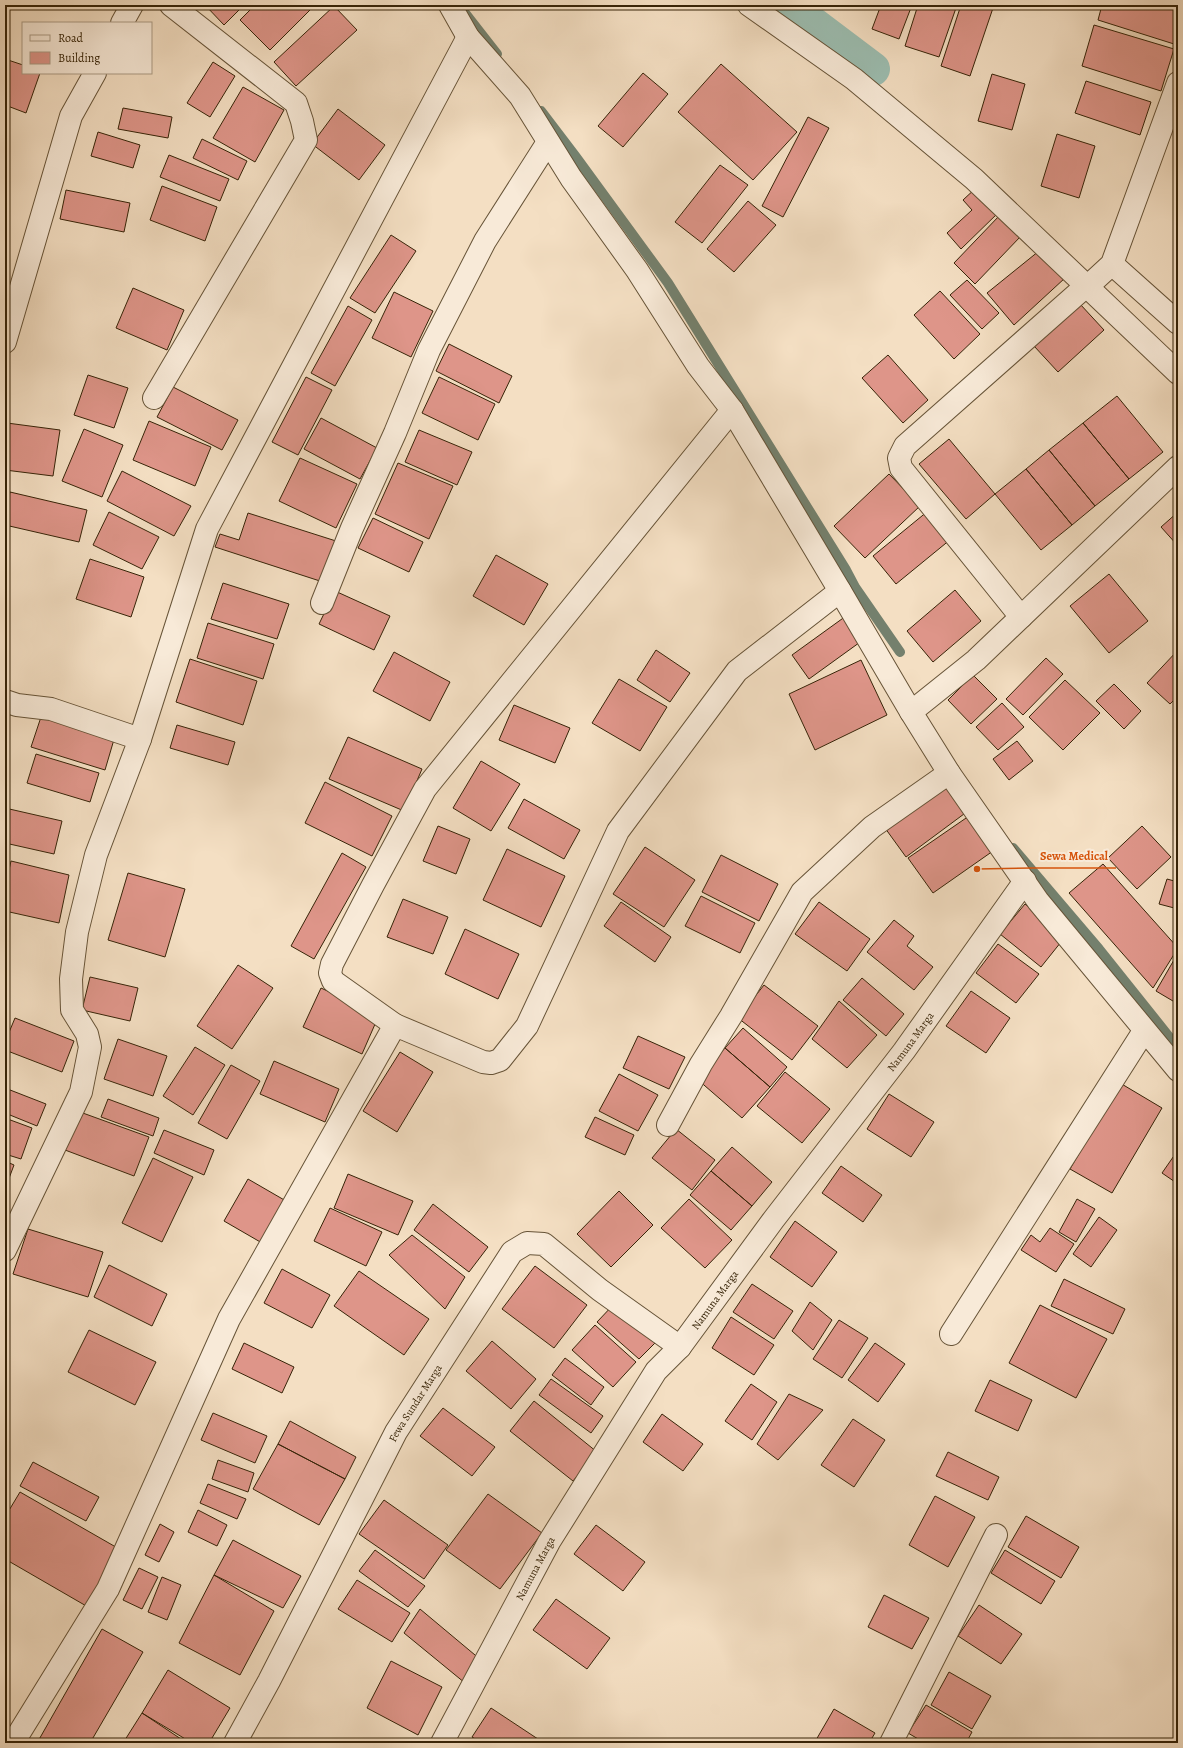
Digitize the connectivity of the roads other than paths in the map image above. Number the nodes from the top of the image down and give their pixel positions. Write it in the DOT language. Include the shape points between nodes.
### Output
graph roads {
  1 [pos="132,5"];
  2 [pos="171,5"];
  3 [pos="450,5"];
  4 [pos="749,5"];
  5 [pos="123,22"];
  6 [pos="468,37"];
  7 [pos="94,74"];
  8 [pos="1178,83"];
  9 [pos="548,142"];
  10 [pos="1096,277"];
  11 [pos="1178,323"];
  12 [pos="5,342"];
  13 [pos="1178,373"];
  14 [pos="154,398"];
  15 [pos="732,410"];
  16 [pos="1178,467"];
  17 [pos="840,591"];
  18 [pos="322,603"];
  19 [pos="1021,617"];
  20 [pos="5,701"];
  21 [pos="911,712"];
  22 [pos="140,740"];
  23 [pos="949,772"];
  24 [pos="1025,881"];
  25 [pos="395,1025"];
  26 [pos="1144,1032"];
  27 [pos="1178,1070"];
  28 [pos="668,1125"];
  29 [pos="5,1250"];
  30 [pos="952,1334"];
  31 [pos="680,1347"];
  32 [pos="996,1535"];
  33 [pos="13,1743"];
  34 [pos="235,1743"];
  35 [pos="442,1743"];
  36 [pos="891,1743"];
  1 -- 5 [label="street"];
  2 -- 14 [label="street" via="296,103 306,140"];
  3 -- 6 [label="street"];
  4 -- 10 [label="street" via="854,79"];
  6 -- 9 [label="street" via="520,96"];
  6 -- 22 [label="street" via="207,529"];
  7 -- 12 [label="street" via="71,116"];
  8 -- 10 [label="street"];
  9 -- 15 [label="street" via="698,366"];
  9 -- 18 [label="street" via="486,241 429,350"];
  10 -- 11 [label="street"];
  10 -- 13 [label="street"];
  10 -- 19 [label="street" via="905,446 899,458 901,468"];
  15 -- 17 [label="street"];
  15 -- 25 [label="street" via="425,789 369,891 332,964 330,973 333,981"];
  16 -- 19 [label="street"];
  17 -- 21 [label="street"];
  17 -- 25 [label="street" via="737,671 618,831 527,1026 500,1060 483,1062"];
  19 -- 21 [label="street" via="976,660"];
  20 -- 22 [label="street" via="51,709"];
  21 -- 23 [label="street"];
  22 -- 29 [label="street" via="96,855 77,932 71,979 72,1010 87,1034 90,1047 81,1092"];
  23 -- 24 [label="street"];
  23 -- 28 [label="street" via="872,826 802,892"];
  24 -- 26 [label="street" via="1038,901"];
  24 -- 31 [label="street, Namuna Marga" via="904,1051 774,1219"];
  25 -- 33 [label="street" via="229,1319 108,1590"];
  26 -- 27 [label="street"];
  26 -- 30 [label="street"];
  31 -- 34 [label="street, Fewa Sundar Marga" via="600,1290 544,1244 527,1243 512,1252 396,1432 269,1682"];
  31 -- 35 [label="street, Namuna Marga" via="656,1371 549,1542"];
  32 -- 36 [label="street"];
}
